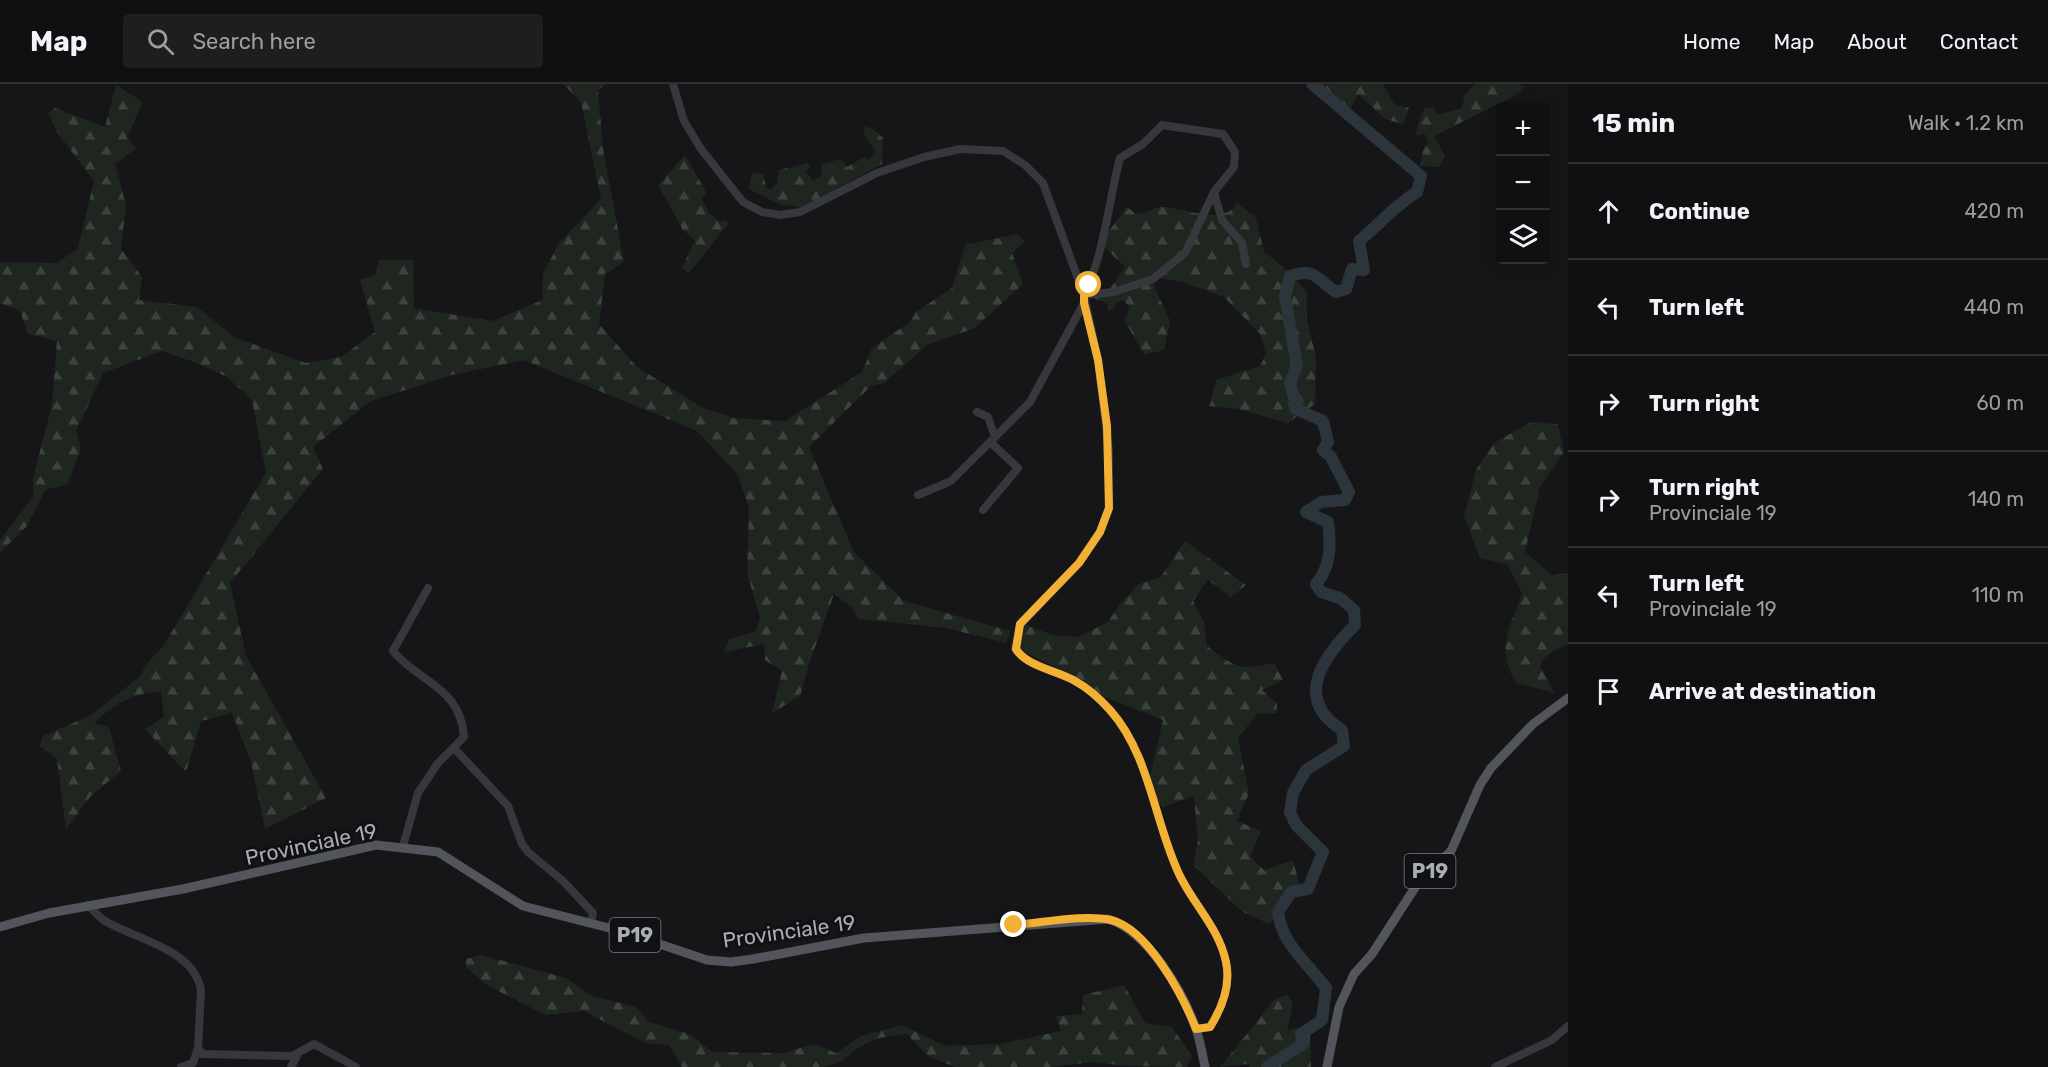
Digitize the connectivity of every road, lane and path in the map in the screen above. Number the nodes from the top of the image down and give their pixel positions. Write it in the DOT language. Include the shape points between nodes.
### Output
graph roads {
  1 [pos="673,84"];
  2 [pos="1214,192"];
  3 [pos="1246,264"];
  4 [pos="1084,299"];
  5 [pos="977,412"];
  6 [pos="992,439"];
  7 [pos="918,495"];
  8 [pos="983,510"];
  9 [pos="428,588"];
  10 [pos="1568,698"];
  11 [pos="454,748"];
  12 [pos="403,846"];
  13 [pos="88,905"];
  14 [pos="591,923"];
  15 [pos="0,927"];
  16 [pos="1568,1026"];
  17 [pos="1196,1029"];
  18 [pos="198,1048"];
  19 [pos="297,1056"];
  20 [pos="181,1067"];
  21 [pos="291,1067"];
  22 [pos="356,1067"];
  23 [pos="1205,1067"];
  24 [pos="1326,1067"];
  25 [pos="1495,1067"];
  1 -- 4 [label="street" via="684,121 701,149 743,202 769,213 792,214 810,208 877,173 944,151 1003,151 1025,165 1048,191"];
  2 -- 3 [label="street" via="1222,220 1242,243"];
  2 -- 4 [label="street" via="1185,253 1153,279"];
  2 -- 4 [label="street" via="1234,167 1235,152 1223,134 1162,125 1143,144 1120,158 1108,223"];
  4 -- 6 [label="street" via="1035,395"];
  4 -- 17 [label="street" via="1107,426 1109,508 1100,532 1079,563 1020,624 1016,649 1096,696 1119,721 1136,753 1178,873 1216,934 1226,963 1227,988 1215,1019 1210,1027"];
  5 -- 6 [label="street" via="988,417"];
  6 -- 7 [label="street" via="946,485"];
  6 -- 8 [label="street" via="1018,468"];
  9 -- 11 [label="street" via="393,651 456,707 464,737"];
  10 -- 24 [label="main road, P19" via="1533,724 1491,768 1451,851 1418,883 1372,954 1354,974 1340,1007"];
  11 -- 12 [label="street" via="438,763 418,793"];
  11 -- 14 [label="street" via="508,806 529,853 593,913"];
  12 -- 13 [label="main road, Provinciale 19 / P19" via="376,845 183,889"];
  12 -- 14 [label="main road, Provinciale 19 / P19" via="445,855 523,906"];
  13 -- 15 [label="main road, Provinciale 19 / P19"];
  13 -- 18 [label="street" via="103,920 169,951 195,977 201,990"];
  14 -- 17 [label="main road, Provinciale 19 / P19" via="691,956 731,962 864,938 1108,919 1134,934 1158,961 1179,991"];
  16 -- 25 [label="street" via="1552,1040"];
  17 -- 23 [label="main road, Provinciale 19 / P19"];
  18 -- 19 [label="street" via="202,1054"];
  18 -- 20 [label="street" via="193,1063"];
  19 -- 21 [label="street"];
  19 -- 22 [label="street" via="314,1044"];
}
